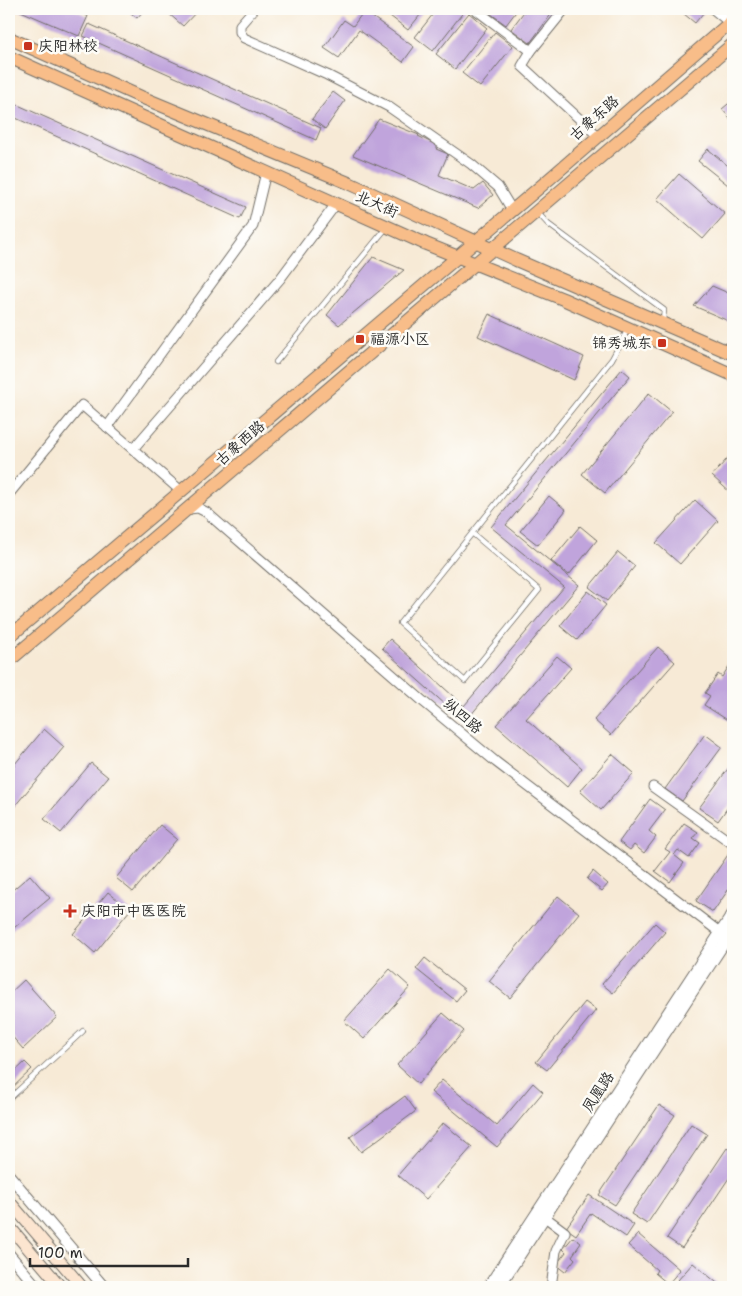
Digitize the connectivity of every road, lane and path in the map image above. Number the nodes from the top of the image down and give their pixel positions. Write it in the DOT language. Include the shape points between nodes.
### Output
graph roads {
  1 [pos="254,9"];
  2 [pos="475,9"];
  3 [pos="565,9"];
  4 [pos="713,9"];
  5 [pos="732,22"];
  6 [pos="9,38"];
  7 [pos="733,44"];
  8 [pos="531,51"];
  9 [pos="9,57"];
  10 [pos="598,136"];
  11 [pos="266,172"];
  12 [pos="336,204"];
  13 [pos="512,210"];
  14 [pos="536,212"];
  15 [pos="387,226"];
  16 [pos="475,240"];
  17 [pos="492,249"];
  18 [pos="457,256"];
  19 [pos="476,263"];
  20 [pos="662,323"];
  21 [pos="629,328"];
  22 [pos="733,354"];
  23 [pos="276,362"];
  24 [pos="733,375"];
  25 [pos="107,427"];
  26 [pos="132,449"];
  27 [pos="180,492"];
  28 [pos="208,492"];
  29 [pos="9,494"];
  30 [pos="189,508"];
  31 [pos="472,533"];
  32 [pos="9,637"];
  33 [pos="9,661"];
  34 [pos="653,787"];
  35 [pos="733,844"];
  36 [pos="733,913"];
  37 [pos="727,933"];
  38 [pos="83,1031"];
  39 [pos="9,1099"];
  40 [pos="9,1175"];
  41 [pos="9,1201"];
  42 [pos="545,1217"];
  43 [pos="9,1226"];
  44 [pos="9,1254"];
  45 [pos="37,1287"];
  46 [pos="61,1287"];
  47 [pos="82,1287"];
  48 [pos="104,1287"];
  49 [pos="488,1287"];
  50 [pos="499,1287"];
  51 [pos="551,1287"];
  1 -- 13 [label="street" via="240,25 244,38 327,75 389,108 471,164 498,187"];
  2 -- 8 [label="street"];
  3 -- 8 [label="street"];
  4 -- 5 [label="street"];
  5 -- 10 [label="main road, 古象东路"];
  6 -- 16 [label="main road, 北大街"];
  7 -- 14 [label="main road"];
  8 -- 10 [label="street" via="522,66"];
  9 -- 11 [label="main road, 北大街"];
  10 -- 13 [label="main road, 古象东路"];
  11 -- 12 [label="main road, 北大街"];
  11 -- 25 [label="street" via="253,226"];
  12 -- 15 [label="main road, 北大街"];
  12 -- 26 [label="street" via="280,279"];
  13 -- 16 [label="main road, 古象东路"];
  14 -- 17 [label="main road"];
  14 -- 20 [label="lane" via="664,310"];
  15 -- 18 [label="main road, 北大街"];
  15 -- 23 [label="lane"];
  16 -- 17 [label="main road, 北大街"];
  16 -- 18 [label="main road, 古象西路"];
  17 -- 19 [label="main road, 古象西路"];
  17 -- 20 [label="main road, 北大街"];
  18 -- 19 [label="main road, 北大街"];
  18 -- 27 [label="main road, 古象西路"];
  19 -- 21 [label="main road, 北大街"];
  19 -- 28 [label="main road, 古象西路"];
  20 -- 22 [label="main road, 北大街"];
  21 -- 24 [label="main road, 北大街"];
  21 -- 31 [label="lane" via="612,358"];
  25 -- 26 [label="street"];
  25 -- 29 [label="street" via="82,405"];
  26 -- 27 [label="street"];
  27 -- 32 [label="main road, 古象西路"];
  28 -- 30 [label="main road, 古象西路"];
  28 -- 37 [label="street, 纵四路" via="206,501 210,509 429,698 499,757"];
  30 -- 33 [label="main road, 古象西路"];
  30 -- 37 [label="street, 纵四路" via="206,512 496,762"];
  31 -- 31 [label="lane" via="400,623 465,681 538,590"];
  34 -- 35 [label="street"];
  36 -- 37 [label="street, 凤凰路"];
  37 -- 42 [label="street, 凤凰路"];
  37 -- 49 [label="street, 凤凰路"];
  38 -- 39 [label="lane"];
  40 -- 48 [label="street"];
  41 -- 47 [label="main road"];
  42 -- 50 [label="street, 凤凰路"];
  42 -- 51 [label="street" via="565,1232 556,1251"];
  43 -- 46 [label="main road"];
  44 -- 45 [label="street"];
}
